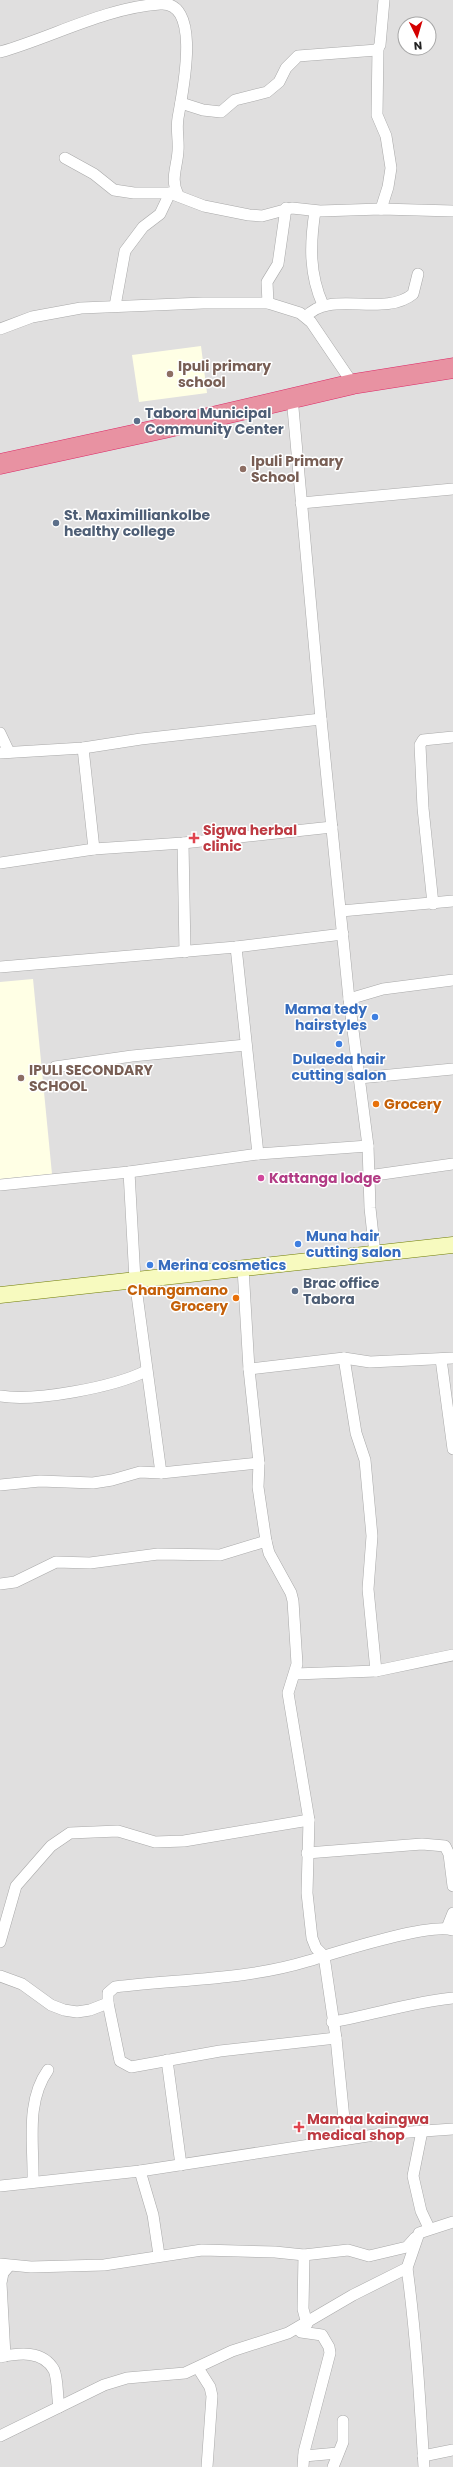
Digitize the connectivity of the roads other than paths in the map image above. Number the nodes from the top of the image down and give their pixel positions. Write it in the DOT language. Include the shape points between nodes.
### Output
graph roads {
  1 [pos="384,0"];
  2 [pos="378,48"];
  3 [pos="0,52"];
  4 [pos="181,103"];
  5 [pos="66,158"];
  6 [pos="174,194"];
  7 [pos="286,208"];
  8 [pos="381,209"];
  9 [pos="315,211"];
  10 [pos="453,211"];
  11 [pos="418,274"];
  12 [pos="268,303"];
  13 [pos="323,305"];
  14 [pos="115,306"];
  15 [pos="306,318"];
  16 [pos="0,329"];
  17 [pos="453,368"];
  18 [pos="353,384"];
  19 [pos="292,398"];
  20 [pos="0,464"];
  21 [pos="453,489"];
  22 [pos="301,503"];
  23 [pos="321,719"];
  24 [pos="0,733"];
  25 [pos="453,737"];
  26 [pos="83,748"];
  27 [pos="4,753"];
  28 [pos="332,827"];
  29 [pos="183,843"];
  30 [pos="94,849"];
  31 [pos="0,863"];
  32 [pos="453,901"];
  33 [pos="433,904"];
  34 [pos="341,910"];
  35 [pos="343,934"];
  36 [pos="236,947"];
  37 [pos="185,952"];
  38 [pos="0,967"];
  39 [pos="453,980"];
  40 [pos="349,999"];
  41 [pos="246,1045"];
  42 [pos="55,1067"];
  43 [pos="453,1069"];
  44 [pos="359,1078"];
  45 [pos="368,1146"];
  46 [pos="258,1154"];
  47 [pos="453,1164"];
  48 [pos="130,1172"];
  49 [pos="368,1176"];
  50 [pos="0,1185"];
  51 [pos="453,1245"];
  52 [pos="375,1254"];
  53 [pos="243,1268"];
  54 [pos="134,1280"];
  55 [pos="0,1295"];
  56 [pos="344,1358"];
  57 [pos="453,1358"];
  58 [pos="441,1359"];
  59 [pos="249,1369"];
  60 [pos="146,1371"];
  61 [pos="0,1396"];
  62 [pos="453,1450"];
  63 [pos="259,1463"];
  64 [pos="161,1473"];
  65 [pos="0,1485"];
  66 [pos="266,1541"];
  67 [pos="0,1584"];
  68 [pos="453,1655"];
  69 [pos="376,1671"];
  70 [pos="295,1674"];
  71 [pos="309,1820"];
  72 [pos="307,1853"];
  73 [pos="453,1886"];
  74 [pos="453,1913"];
  75 [pos="450,1929"];
  76 [pos="0,1942"];
  77 [pos="324,1956"];
  78 [pos="0,1976"];
  79 [pos="453,1998"];
  80 [pos="108,2003"];
  81 [pos="332,2022"];
  82 [pos="336,2038"];
  83 [pos="167,2060"];
  84 [pos="48,2070"];
  85 [pos="453,2129"];
  86 [pos="422,2131"];
  87 [pos="346,2139"];
  88 [pos="181,2165"];
  89 [pos="140,2171"];
  90 [pos="33,2182"];
  91 [pos="0,2186"];
  92 [pos="453,2222"];
  93 [pos="429,2228"];
  94 [pos="417,2236"];
  95 [pos="159,2255"];
  96 [pos="304,2255"];
  97 [pos="4,2265"];
  98 [pos="407,2268"];
  99 [pos="302,2326"];
  100 [pos="3,2356"];
  101 [pos="198,2368"];
  102 [pos="58,2407"];
  103 [pos="343,2421"];
  104 [pos="0,2436"];
  105 [pos="453,2450"];
  106 [pos="338,2453"];
  107 [pos="423,2456"];
  108 [pos="303,2461"];
  109 [pos="207,2467"];
  110 [pos="332,2467"];
  111 [pos="424,2467"];
  1 -- 2 [label="street"];
  2 -- 4 [label="street" via="365,52 298,56 286,68 279,82 267,92 235,100 221,112"];
  2 -- 8 [label="street" via="378,115 386,136 391,168"];
  3 -- 4 [label="street" via="123,11 159,4 170,5 177,8 181,15 187,50"];
  4 -- 6 [label="street" via="178,157 173,175"];
  5 -- 6 [label="street" via="94,174 114,190"];
  6 -- 7 [label="street" via="204,206 249,216 265,215"];
  6 -- 14 [label="street" via="160,214 143,227 126,251"];
  7 -- 9 [label="street"];
  7 -- 12 [label="street" via="278,264 266,282"];
  8 -- 9 [label="street"];
  8 -- 10 [label="street"];
  9 -- 13 [label="street" via="310,254 314,281"];
  11 -- 13 [label="street" via="413,294 403,300 376,304"];
  12 -- 14 [label="street"];
  12 -- 15 [label="street" via="300,313"];
  13 -- 15 [label="street" via="313,310"];
  14 -- 16 [label="street" via="81,308 32,317"];
  15 -- 18 [label="street" via="316,326"];
  17 -- 18 [label="highway"];
  18 -- 19 [label="highway"];
  19 -- 20 [label="highway"];
  19 -- 22 [label="street"];
  21 -- 22 [label="street"];
  22 -- 23 [label="street"];
  23 -- 26 [label="street" via="140,739"];
  23 -- 28 [label="street"];
  24 -- 27 [label="street"];
  25 -- 33 [label="street" via="423,740 420,745 423,808"];
  26 -- 27 [label="street"];
  26 -- 30 [label="street"];
  28 -- 29 [label="street"];
  28 -- 34 [label="street"];
  29 -- 30 [label="street"];
  29 -- 37 [label="street"];
  30 -- 31 [label="street"];
  32 -- 33 [label="street"];
  33 -- 34 [label="street"];
  34 -- 35 [label="street"];
  35 -- 36 [label="street"];
  35 -- 40 [label="street"];
  36 -- 37 [label="street"];
  36 -- 41 [label="street"];
  37 -- 38 [label="street"];
  39 -- 40 [label="street" via="383,990"];
  40 -- 44 [label="street"];
  41 -- 42 [label="street" via="132,1056"];
  41 -- 46 [label="street"];
  43 -- 44 [label="street"];
  44 -- 45 [label="street"];
  45 -- 46 [label="street"];
  45 -- 49 [label="street"];
  46 -- 48 [label="street"];
  47 -- 49 [label="street"];
  48 -- 50 [label="street"];
  48 -- 54 [label="street"];
  49 -- 52 [label="street"];
  51 -- 52 [label="street"];
  52 -- 53 [label="street"];
  53 -- 54 [label="street"];
  53 -- 59 [label="street"];
  54 -- 55 [label="street"];
  54 -- 60 [label="street"];
  56 -- 58 [label="street" via="370,1362"];
  56 -- 59 [label="street"];
  56 -- 69 [label="street" via="356,1433 365,1460 372,1536 368,1590"];
  57 -- 58 [label="street"];
  58 -- 62 [label="street"];
  59 -- 63 [label="street"];
  60 -- 61 [label="street" via="115,1384 19,1398"];
  60 -- 64 [label="street"];
  63 -- 64 [label="street"];
  63 -- 66 [label="street" via="258,1487"];
  64 -- 65 [label="street" via="140,1472 94,1483 40,1481"];
  66 -- 67 [label="street" via="220,1555 158,1554 90,1563 56,1562 15,1582"];
  66 -- 70 [label="street" via="269,1553 293,1601 297,1664"];
  68 -- 69 [label="street"];
  69 -- 70 [label="street"];
  70 -- 71 [label="street" via="288,1693"];
  71 -- 72 [label="street"];
  71 -- 76 [label="street" via="184,1841 155,1842 118,1831 70,1833 51,1846 16,1886"];
  72 -- 73 [label="street" via="422,1844 445,1846 449,1854"];
  72 -- 77 [label="street" via="307,1893 313,1942"];
  74 -- 75 [label="street"];
  75 -- 77 [label="street" via="357,1945"];
  77 -- 80 [label="street" via="281,1968 246,1974 115,1987 108,1993"];
  77 -- 81 [label="street"];
  78 -- 80 [label="street" via="22,1984 51,2005 64,2010 84,2011"];
  79 -- 81 [label="street" via="409,2004"];
  80 -- 83 [label="street" via="122,2063 131,2067"];
  81 -- 82 [label="street"];
  82 -- 83 [label="street" via="220,2051"];
  82 -- 87 [label="street"];
  83 -- 88 [label="street"];
  84 -- 90 [label="street" via="38,2089 33,2109"];
  85 -- 86 [label="street"];
  86 -- 87 [label="street"];
  86 -- 93 [label="street" via="413,2176 421,2211"];
  87 -- 88 [label="street"];
  88 -- 89 [label="street"];
  89 -- 90 [label="street"];
  89 -- 95 [label="street" via="153,2215"];
  90 -- 91 [label="street"];
  92 -- 93 [label="street"];
  93 -- 94 [label="street"];
  94 -- 96 [label="street" via="408,2247 376,2255 362,2255 348,2250"];
  94 -- 98 [label="street"];
  95 -- 96 [label="street" via="202,2250"];
  95 -- 97 [label="street" via="104,2265 31,2268"];
  96 -- 99 [label="street"];
  97 -- 100 [label="street" via="0,2284"];
  98 -- 99 [label="street" via="352,2295"];
  98 -- 107 [label="street" via="417,2372 421,2389"];
  99 -- 101 [label="street" via="232,2351"];
  99 -- 108 [label="street" via="300,2332 322,2335 330,2353"];
  100 -- 102 [label="street" via="42,2357 54,2370"];
  101 -- 102 [label="street" via="174,2375 127,2378 104,2385"];
  101 -- 109 [label="street" via="210,2387 212,2396"];
  102 -- 104 [label="street"];
  103 -- 106 [label="street" via="343,2442"];
  105 -- 107 [label="street"];
  106 -- 108 [label="street"];
  106 -- 110 [label="street"];
  107 -- 111 [label="street"];
}
